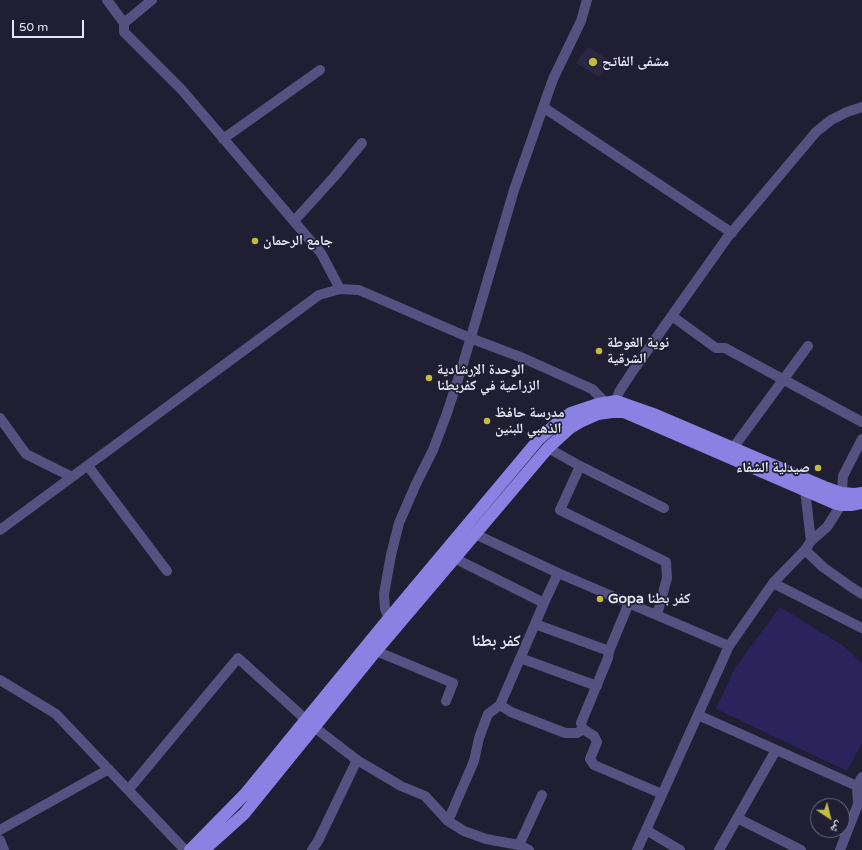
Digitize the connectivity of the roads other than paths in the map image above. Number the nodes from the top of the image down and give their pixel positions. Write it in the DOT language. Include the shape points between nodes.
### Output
graph roads {
  1 [pos="107,0"];
  2 [pos="152,0"];
  3 [pos="587,0"];
  4 [pos="124,23"];
  5 [pos="320,70"];
  6 [pos="543,106"];
  7 [pos="862,106"];
  8 [pos="224,139"];
  9 [pos="362,143"];
  10 [pos="294,221"];
  11 [pos="732,233"];
  12 [pos="340,289"];
  13 [pos="672,316"];
  14 [pos="470,338"];
  15 [pos="808,346"];
  16 [pos="784,379"];
  17 [pos="610,401"];
  18 [pos="1,420"];
  19 [pos="862,422"];
  20 [pos="862,439"];
  21 [pos="548,448"];
  22 [pos="733,448"];
  23 [pos="88,466"];
  24 [pos="580,466"];
  25 [pos="72,477"];
  26 [pos="805,490"];
  27 [pos="862,493"];
  28 [pos="841,499"];
  29 [pos="862,503"];
  30 [pos="664,508"];
  31 [pos="0,530"];
  32 [pos="475,534"];
  33 [pos="811,541"];
  34 [pos="805,550"];
  35 [pos="454,558"];
  36 [pos="167,571"];
  37 [pos="558,573"];
  38 [pos="773,583"];
  39 [pos="862,594"];
  40 [pos="544,603"];
  41 [pos="629,603"];
  42 [pos="657,615"];
  43 [pos="389,618"];
  44 [pos="535,624"];
  45 [pos="862,628"];
  46 [pos="729,646"];
  47 [pos="376,651"];
  48 [pos="609,651"];
  49 [pos="520,658"];
  50 [pos="0,680"];
  51 [pos="596,686"];
  52 [pos="446,702"];
  53 [pos="500,705"];
  54 [pos="698,715"];
  55 [pos="310,723"];
  56 [pos="583,729"];
  57 [pos="776,750"];
  58 [pos="357,760"];
  59 [pos="109,769"];
  60 [pos="860,782"];
  61 [pos="129,790"];
  62 [pos="662,794"];
  63 [pos="542,795"];
  64 [pos="737,818"];
  65 [pos="448,821"];
  66 [pos="0,830"];
  67 [pos="646,830"];
  68 [pos="0,840"];
  69 [pos="519,845"];
  70 [pos="4,850"];
  71 [pos="185,850"];
  72 [pos="190,850"];
  73 [pos="204,850"];
  74 [pos="312,850"];
  75 [pos="529,850"];
  76 [pos="637,850"];
  77 [pos="680,850"];
  78 [pos="719,850"];
  79 [pos="801,850"];
  80 [pos="840,850"];
  1 -- 4 [label="street"];
  2 -- 4 [label="street"];
  3 -- 6 [label="street" via="581,21"];
  4 -- 8 [label="street" via="124,32 182,90"];
  5 -- 8 [label="street"];
  6 -- 11 [label="street"];
  6 -- 14 [label="street" via="514,190"];
  7 -- 11 [label="street" via="846,112 816,132"];
  8 -- 10 [label="street"];
  9 -- 10 [label="street"];
  10 -- 12 [label="street" via="321,254"];
  11 -- 13 [label="street"];
  12 -- 14 [label="street" via="359,290"];
  12 -- 23 [label="street" via="319,295"];
  13 -- 16 [label="street" via="716,348 725,348"];
  13 -- 17 [label="street"];
  14 -- 17 [label="street" via="592,389"];
  14 -- 43 [label="street" via="433,450 399,523 384,594 385,609"];
  15 -- 16 [label="street"];
  16 -- 19 [label="street"];
  16 -- 22 [label="street"];
  17 -- 22 [label="main road" via="656,415"];
  17 -- 43 [label="main road" via="571,413 539,439"];
  18 -- 25 [label="street" via="26,454"];
  20 -- 28 [label="street" via="843,476"];
  21 -- 24 [label="street"];
  21 -- 26 [label="main road" via="580,422 598,414 624,412"];
  21 -- 32 [label="main road"];
  22 -- 28 [label="main road"];
  23 -- 25 [label="street"];
  23 -- 36 [label="street"];
  24 -- 30 [label="street"];
  24 -- 42 [label="street" via="560,510 666,562 667,578"];
  25 -- 31 [label="street"];
  26 -- 28 [label="main road"];
  26 -- 33 [label="street"];
  27 -- 28 [label="main road"];
  28 -- 29 [label="main road" via="852,505"];
  28 -- 33 [label="street" via="827,526"];
  32 -- 35 [label="main road"];
  32 -- 37 [label="street"];
  33 -- 34 [label="street"];
  34 -- 38 [label="street"];
  34 -- 39 [label="street" via="823,567"];
  35 -- 40 [label="street"];
  35 -- 47 [label="main road"];
  37 -- 40 [label="street"];
  37 -- 41 [label="street"];
  38 -- 45 [label="street"];
  38 -- 46 [label="street"];
  40 -- 44 [label="street"];
  41 -- 42 [label="street"];
  41 -- 48 [label="street"];
  42 -- 46 [label="street"];
  43 -- 55 [label="main road"];
  44 -- 48 [label="street"];
  44 -- 49 [label="street"];
  46 -- 54 [label="street"];
  47 -- 52 [label="street" via="453,683"];
  47 -- 55 [label="main road"];
  48 -- 51 [label="street"];
  49 -- 51 [label="street"];
  49 -- 53 [label="street"];
  50 -- 59 [label="street" via="56,714"];
  51 -- 56 [label="street" via="581,723"];
  53 -- 56 [label="street" via="511,712 564,733 577,733"];
  53 -- 65 [label="street" via="488,714 474,761"];
  54 -- 57 [label="street"];
  54 -- 62 [label="street"];
  55 -- 58 [label="street"];
  55 -- 61 [label="street" via="238,658"];
  55 -- 72 [label="main road"];
  55 -- 73 [label="main road" via="244,814"];
  56 -- 62 [label="street" via="594,736 597,742 590,759 594,765"];
  57 -- 60 [label="street"];
  57 -- 64 [label="street"];
  58 -- 65 [label="street" via="401,786 425,796"];
  58 -- 74 [label="street"];
  59 -- 61 [label="street"];
  59 -- 66 [label="street"];
  60 -- 80 [label="street" via="858,804"];
  61 -- 71 [label="street"];
  62 -- 67 [label="street"];
  63 -- 69 [label="street"];
  64 -- 78 [label="street"];
  64 -- 79 [label="street"];
  65 -- 69 [label="street" via="464,831 486,839"];
  67 -- 76 [label="street"];
  67 -- 77 [label="street"];
  68 -- 70 [label="street"];
  69 -- 75 [label="street"];
}
